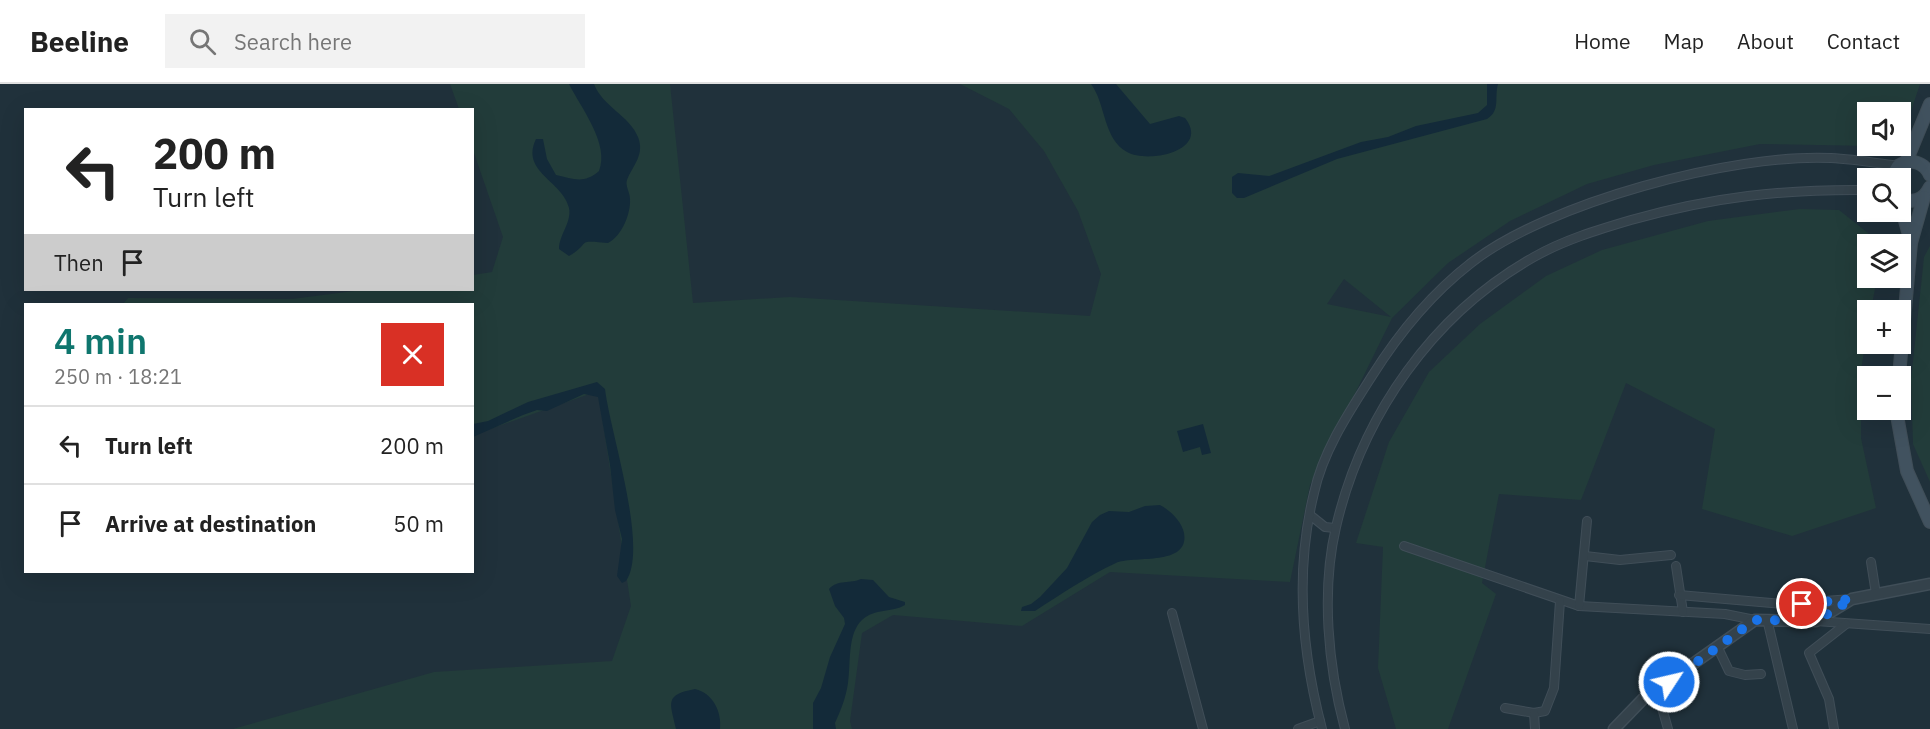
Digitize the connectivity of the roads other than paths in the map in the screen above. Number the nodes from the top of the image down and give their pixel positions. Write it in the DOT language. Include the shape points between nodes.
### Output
graph roads {
  1 [pos="1930,104"];
  2 [pos="1902,164"];
  3 [pos="1899,168"];
  4 [pos="1930,176"];
  5 [pos="1857,190"];
  6 [pos="1928,191"];
  7 [pos="1911,201"];
  8 [pos="1911,243"];
  9 [pos="1907,288"];
  10 [pos="1900,366"];
  11 [pos="1898,420"];
  12 [pos="1310,515"];
  13 [pos="1587,521"];
  14 [pos="1930,522"];
  15 [pos="1335,528"];
  16 [pos="1404,546"];
  17 [pos="1671,555"];
  18 [pos="1586,556"];
  19 [pos="1871,562"];
  20 [pos="1676,566"];
  21 [pos="1930,584"];
  22 [pos="1876,594"];
  23 [pos="1560,601"];
  24 [pos="1847,601"];
  25 [pos="1579,603"];
  26 [pos="1681,604"];
  27 [pos="1172,613"];
  28 [pos="1821,618"];
  29 [pos="1767,619"];
  30 [pos="1755,620"];
  31 [pos="1846,624"];
  32 [pos="1930,628"];
  33 [pos="1718,648"];
  34 [pos="1761,674"];
  35 [pos="1657,690"];
  36 [pos="1504,708"];
  37 [pos="1534,713"];
  38 [pos="1321,725"];
  39 [pos="1203,729"];
  40 [pos="1298,729"];
  41 [pos="1345,729"];
  42 [pos="1535,729"];
  43 [pos="1614,729"];
  44 [pos="1668,729"];
  45 [pos="1793,729"];
  46 [pos="1834,729"];
  1 -- 2 [label="main road"];
  2 -- 3 [label="main road"];
  2 -- 4 [label="main road" via="1919,163"];
  2 -- 12 [label="street" via="1830,158 1738,165 1580,206 1524,230 1472,262 1423,306 1397,340 1343,420 1319,477"];
  5 -- 15 [label="street" via="1752,194 1666,210 1588,232 1535,256 1490,284 1404,372 1373,425"];
  6 -- 7 [label="main road"];
  6 -- 8 [label="main road"];
  9 -- 10 [label="main road"];
  11 -- 14 [label="main road" via="1907,471"];
  12 -- 15 [label="street" via="1325,527"];
  12 -- 38 [label="street" via="1303,595 1306,650"];
  13 -- 18 [label="street"];
  15 -- 41 [label="street" via="1328,590 1332,656"];
  16 -- 23 [label="street"];
  17 -- 18 [label="street" via="1620,560"];
  18 -- 25 [label="street"];
  19 -- 22 [label="street"];
  20 -- 26 [label="street"];
  21 -- 22 [label="street"];
  22 -- 24 [label="street"];
  23 -- 25 [label="street"];
  23 -- 37 [label="street" via="1554,688 1545,711"];
  24 -- 26 [label="street"];
  24 -- 28 [label="street"];
  25 -- 26 [label="street"];
  26 -- 30 [label="street"];
  27 -- 39 [label="street"];
  28 -- 29 [label="street"];
  28 -- 31 [label="street"];
  29 -- 30 [label="street"];
  29 -- 45 [label="street"];
  30 -- 33 [label="street"];
  31 -- 32 [label="street"];
  31 -- 46 [label="street" via="1809,653 1829,699"];
  33 -- 34 [label="street" via="1729,671"];
  33 -- 35 [label="street"];
  35 -- 43 [label="street" via="1627,713"];
  35 -- 44 [label="street"];
  36 -- 37 [label="street"];
  37 -- 42 [label="street"];
  38 -- 40 [label="street"];
}
